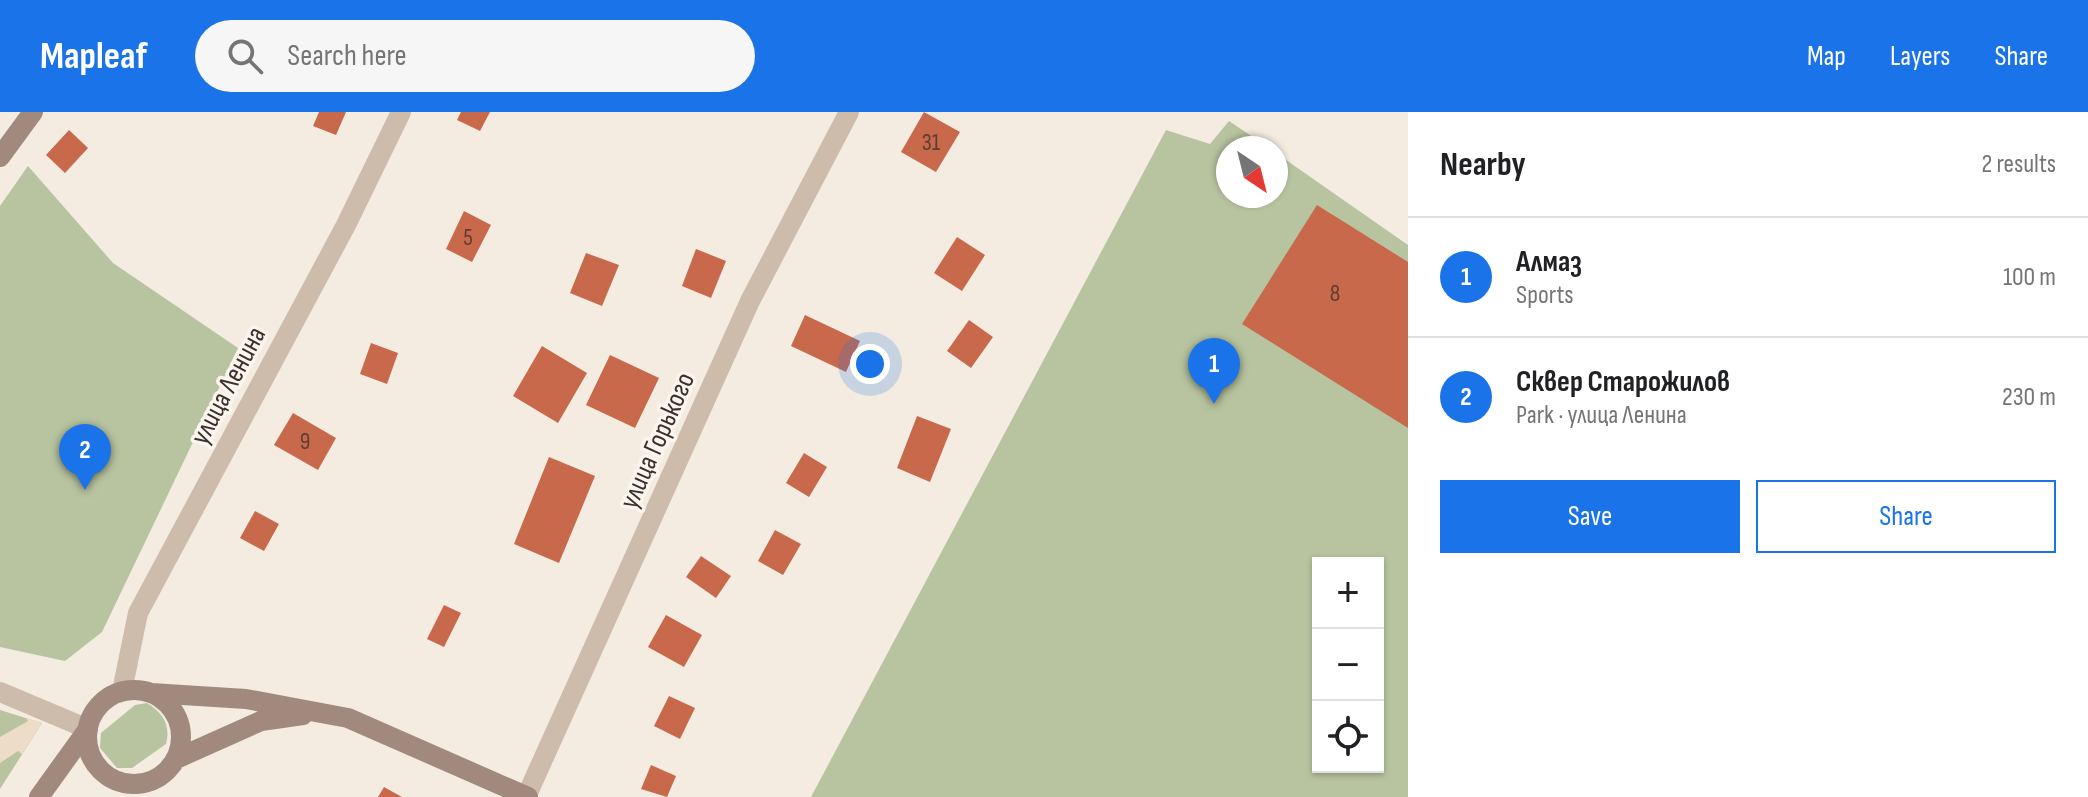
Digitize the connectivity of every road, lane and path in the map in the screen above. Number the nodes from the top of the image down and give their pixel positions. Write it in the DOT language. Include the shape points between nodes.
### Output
graph roads {
  1 [pos="33,112"];
  2 [pos="401,112"];
  3 [pos="849,112"];
  4 [pos="0,157"];
  5 [pos="122,691"];
  6 [pos="0,692"];
  7 [pos="151,693"];
  8 [pos="322,712"];
  9 [pos="88,729"];
  10 [pos="176,759"];
  11 [pos="138,784"];
  12 [pos="39,797"];
  13 [pos="108,797"];
  14 [pos="527,797"];
  1 -- 4 [label="main road"];
  2 -- 5 [label="street, улица Ленина" via="138,613"];
  3 -- 14 [label="street, улица Горького" via="750,301"];
  5 -- 7 [label="main road"];
  5 -- 9 [label="main road" via="99,705"];
  6 -- 9 [label="street"];
  7 -- 8 [label="main road" via="246,699"];
  7 -- 10 [label="main road" via="165,701 178,720 181,744"];
  8 -- 10 [label="main road" via="261,721"];
  8 -- 14 [label="main road" via="348,718"];
  9 -- 11 [label="main road" via="96,765 122,783"];
  9 -- 12 [label="main road"];
  10 -- 11 [label="main road" via="167,772"];
  11 -- 13 [label="main road"];
}
